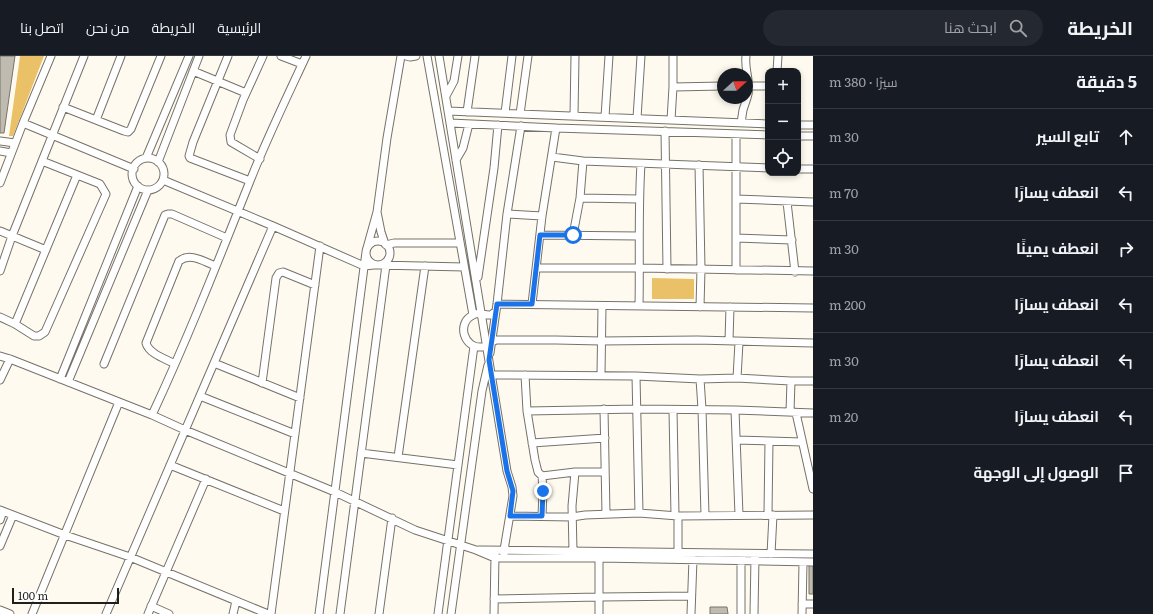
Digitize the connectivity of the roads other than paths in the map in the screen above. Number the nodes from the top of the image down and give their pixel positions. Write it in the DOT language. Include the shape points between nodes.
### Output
graph roads {
  1 [pos="50,56"];
  2 [pos="84,56"];
  3 [pos="121,56"];
  4 [pos="161,56"];
  5 [pos="189,56"];
  6 [pos="199,56"];
  7 [pos="228,56"];
  8 [pos="263,56"];
  9 [pos="281,56"];
  10 [pos="306,56"];
  11 [pos="401,56"];
  12 [pos="406,56"];
  13 [pos="416,56"];
  14 [pos="427,56"];
  15 [pos="439,56"];
  16 [pos="458,56"];
  17 [pos="475,56"];
  18 [pos="512,56"];
  19 [pos="528,56"];
  20 [pos="575,56"];
  21 [pos="608,56"];
  22 [pos="641,56"];
  23 [pos="674,56"];
  24 [pos="746,56"];
  25 [pos="778,56"];
  26 [pos="302,64"];
  27 [pos="746,68"];
  28 [pos="777,68"];
  29 [pos="192,71"];
  30 [pos="217,82"];
  31 [pos="717,86"];
  32 [pos="753,86"];
  33 [pos="765,86"];
  34 [pos="673,87"];
  35 [pos="246,94"];
  36 [pos="446,96"];
  37 [pos="744,104"];
  38 [pos="63,107"];
  39 [pos="448,111"];
  40 [pos="468,112"];
  41 [pos="505,113"];
  42 [pos="520,114"];
  43 [pos="574,116"];
  44 [pos="605,117"];
  45 [pos="637,118"];
  46 [pos="96,120"];
  47 [pos="671,120"];
  48 [pos="23,123"];
  49 [pos="741,123"];
  50 [pos="450,124"];
  51 [pos="469,124"];
  52 [pos="765,124"];
  53 [pos="498,125"];
  54 [pos="801,125"];
  55 [pos="813,125"];
  56 [pos="521,126"];
  57 [pos="556,128"];
  58 [pos="665,131"];
  59 [pos="736,134"];
  60 [pos="52,135"];
  61 [pos="765,135"];
  62 [pos="801,136"];
  63 [pos="813,136"];
  64 [pos="0,141"];
  65 [pos="15,143"];
  66 [pos="0,151"];
  67 [pos="11,153"];
  68 [pos="552,157"];
  69 [pos="146,158"];
  70 [pos="260,159"];
  71 [pos="456,160"];
  72 [pos="42,161"];
  73 [pos="583,161"];
  74 [pos="158,162"];
  75 [pos="641,164"];
  76 [pos="665,164"];
  77 [pos="699,165"];
  78 [pos="736,167"];
  79 [pos="765,168"];
  80 [pos="134,169"];
  81 [pos="801,169"];
  82 [pos="813,169"];
  83 [pos="77,175"];
  84 [pos="163,180"];
  85 [pos="250,181"];
  86 [pos="0,183"];
  87 [pos="138,186"];
  88 [pos="148,190"];
  89 [pos="580,198"];
  90 [pos="639,199"];
  91 [pos="736,199"];
  92 [pos="788,202"];
  93 [pos="813,202"];
  94 [pos="239,211"];
  95 [pos="377,212"];
  96 [pos="507,214"];
  97 [pos="542,216"];
  98 [pos="273,226"];
  99 [pos="0,231"];
  100 [pos="540,235"];
  101 [pos="573,235"];
  102 [pos="12,236"];
  103 [pos="638,236"];
  104 [pos="227,238"];
  105 [pos="736,238"];
  106 [pos="792,240"];
  107 [pos="460,243"];
  108 [pos="386,244"];
  109 [pos="320,246"];
  110 [pos="46,250"];
  111 [pos="366,250"];
  112 [pos="382,264"];
  113 [pos="216,266"];
  114 [pos="364,266"];
  115 [pos="425,266"];
  116 [pos="464,267"];
  117 [pos="536,268"];
  118 [pos="640,268"];
  119 [pos="667,269"];
  120 [pos="702,269"];
  121 [pos="736,270"];
  122 [pos="0,271"];
  123 [pos="813,271"];
  124 [pos="795,272"];
  125 [pos="476,284"];
  126 [pos="315,285"];
  127 [pos="532,304"];
  128 [pos="602,306"];
  129 [pos="639,306"];
  130 [pos="496,307"];
  131 [pos="700,307"];
  132 [pos="730,307"];
  133 [pos="813,308"];
  134 [pos="481,313"];
  135 [pos="473,315"];
  136 [pos="0,317"];
  137 [pos="15,324"];
  138 [pos="601,341"];
  139 [pos="729,341"];
  140 [pos="739,342"];
  141 [pos="813,343"];
  142 [pos="489,344"];
  143 [pos="474,346"];
  144 [pos="0,356"];
  145 [pos="10,358"];
  146 [pos="489,360"];
  147 [pos="214,363"];
  148 [pos="104,364"];
  149 [pos="175,364"];
  150 [pos="494,375"];
  151 [pos="525,375"];
  152 [pos="601,376"];
  153 [pos="636,376"];
  154 [pos="737,378"];
  155 [pos="60,379"];
  156 [pos="700,379"];
  157 [pos="0,380"];
  158 [pos="791,381"];
  159 [pos="813,381"];
  160 [pos="68,382"];
  161 [pos="262,383"];
  162 [pos="200,396"];
  163 [pos="300,398"];
  164 [pos="119,402"];
  165 [pos="604,409"];
  166 [pos="638,409"];
  167 [pos="673,410"];
  168 [pos="702,410"];
  169 [pos="735,410"];
  170 [pos="527,411"];
  171 [pos="793,412"];
  172 [pos="813,413"];
  173 [pos="152,415"];
  174 [pos="185,430"];
  175 [pos="295,434"];
  176 [pos="605,438"];
  177 [pos="736,440"];
  178 [pos="769,441"];
  179 [pos="802,442"];
  180 [pos="532,443"];
  181 [pos="361,453"];
  182 [pos="398,458"];
  183 [pos="170,465"];
  184 [pos="458,466"];
  185 [pos="575,472"];
  186 [pos="605,472"];
  187 [pos="289,473"];
  188 [pos="542,476"];
  189 [pos="206,479"];
  190 [pos="813,489"];
  191 [pos="335,492"];
  192 [pos="354,501"];
  193 [pos="2,510"];
  194 [pos="284,511"];
  195 [pos="639,513"];
  196 [pos="606,514"];
  197 [pos="13,515"];
  198 [pos="704,515"];
  199 [pos="739,515"];
  200 [pos="771,515"];
  201 [pos="813,515"];
  202 [pos="510,516"];
  203 [pos="542,516"];
  204 [pos="676,516"];
  205 [pos="572,517"];
  206 [pos="392,518"];
  207 [pos="0,520"];
  208 [pos="65,535"];
  209 [pos="448,541"];
  210 [pos="0,546"];
  211 [pos="460,546"];
  212 [pos="495,549"];
  213 [pos="476,550"];
  214 [pos="504,550"];
  215 [pos="573,551"];
  216 [pos="678,553"];
  217 [pos="771,554"];
  218 [pos="813,554"];
  219 [pos="130,557"];
  220 [pos="741,557"];
  221 [pos="755,557"];
  222 [pos="495,558"];
  223 [pos="504,558"];
  224 [pos="599,558"];
  225 [pos="693,559"];
  226 [pos="803,562"];
  227 [pos="813,562"];
  228 [pos="166,572"];
  229 [pos="691,596"];
  230 [pos="600,597"];
  231 [pos="494,599"];
  232 [pos="236,601"];
  233 [pos="802,604"];
  234 [pos="813,604"];
  235 [pos="151,606"];
  236 [pos="0,610"];
  237 [pos="10,614"];
  238 [pos="32,614"];
  239 [pos="106,614"];
  240 [pos="148,614"];
  241 [pos="169,614"];
  242 [pos="233,614"];
  243 [pos="270,614"];
  244 [pos="319,614"];
  245 [pos="340,614"];
  246 [pos="379,614"];
  247 [pos="438,614"];
  248 [pos="451,614"];
  249 [pos="494,614"];
  250 [pos="599,614"];
  251 [pos="691,614"];
  252 [pos="741,614"];
  253 [pos="754,614"];
  254 [pos="802,614"];
  1 -- 48 [label="street"];
  2 -- 38 [label="street"];
  3 -- 46 [label="street"];
  4 -- 46 [label="street" via="128,132"];
  5 -- 69 [label="street"];
  6 -- 29 [label="street"];
  7 -- 30 [label="street"];
  8 -- 35 [label="street"];
  9 -- 26 [label="street"];
  10 -- 26 [label="street"];
  11 -- 95 [label="street"];
  12 -- 13 [label="street"];
  14 -- 107 [label="street"];
  15 -- 36 [label="street"];
  16 -- 36 [label="street" via="454,81"];
  17 -- 40 [label="street"];
  18 -- 41 [label="street"];
  19 -- 42 [label="street"];
  20 -- 43 [label="street"];
  21 -- 44 [label="street"];
  22 -- 45 [label="street"];
  23 -- 34 [label="street"];
  24 -- 27 [label="street"];
  25 -- 28 [label="street"];
  26 -- 70 [label="street"];
  29 -- 30 [label="street"];
  29 -- 74 [label="street"];
  30 -- 35 [label="street"];
  30 -- 85 [label="street" via="192,142 189,156"];
  31 -- 34 [label="street"];
  32 -- 33 [label="street"];
  34 -- 47 [label="street"];
  35 -- 70 [label="street" via="230,138 231,142"];
  36 -- 39 [label="street"];
  37 -- 49 [label="street"];
  38 -- 46 [label="street"];
  38 -- 60 [label="street"];
  39 -- 40 [label="street"];
  39 -- 50 [label="street"];
  40 -- 41 [label="street"];
  41 -- 42 [label="street"];
  42 -- 43 [label="street"];
  43 -- 44 [label="street"];
  44 -- 45 [label="street"];
  45 -- 47 [label="street"];
  47 -- 49 [label="street"];
  48 -- 60 [label="street"];
  48 -- 65 [label="street"];
  49 -- 52 [label="street"];
  50 -- 51 [label="street"];
  50 -- 71 [label="street"];
  51 -- 53 [label="street"];
  51 -- 71 [label="street" via="463,148"];
  53 -- 56 [label="street"];
  53 -- 125 [label="street"];
  54 -- 55 [label="street"];
  56 -- 57 [label="street"];
  56 -- 96 [label="street"];
  57 -- 58 [label="street"];
  57 -- 68 [label="street"];
  58 -- 59 [label="street"];
  58 -- 76 [label="street"];
  59 -- 61 [label="street"];
  59 -- 78 [label="street"];
  60 -- 72 [label="street"];
  60 -- 80 [label="street"];
  62 -- 63 [label="street"];
  64 -- 65 [label="street"];
  65 -- 67 [label="street"];
  66 -- 67 [label="street"];
  67 -- 86 [label="street"];
  68 -- 73 [label="street"];
  68 -- 97 [label="street"];
  69 -- 74 [label="street"];
  69 -- 80 [label="street"];
  70 -- 85 [label="street"];
  71 -- 125 [label="street"];
  72 -- 83 [label="street"];
  72 -- 102 [label="street"];
  73 -- 75 [label="street"];
  73 -- 89 [label="street"];
  74 -- 84 [label="street" via="164,170"];
  75 -- 76 [label="street"];
  75 -- 90 [label="street"];
  76 -- 77 [label="street"];
  76 -- 119 [label="street"];
  77 -- 78 [label="street"];
  77 -- 120 [label="street"];
  78 -- 79 [label="street"];
  78 -- 91 [label="street"];
  80 -- 87 [label="street" via="134,181"];
  81 -- 82 [label="street"];
  83 -- 110 [label="street"];
  83 -- 137 [label="street" via="100,184 106,194 45,332 34,336"];
  84 -- 88 [label="street" via="154,189"];
  84 -- 94 [label="street"];
  85 -- 94 [label="street"];
  87 -- 88 [label="street"];
  87 -- 155 [label="street"];
  88 -- 160 [label="street"];
  89 -- 90 [label="street"];
  89 -- 101 [label="street"];
  90 -- 103 [label="street"];
  91 -- 92 [label="street"];
  91 -- 105 [label="street"];
  92 -- 93 [label="street"];
  92 -- 106 [label="street"];
  94 -- 98 [label="street"];
  94 -- 104 [label="street"];
  95 -- 108 [label="street" via="380,232"];
  95 -- 111 [label="street"];
  96 -- 97 [label="street"];
  96 -- 130 [label="street"];
  97 -- 100 [label="street"];
  98 -- 109 [label="street"];
  98 -- 147 [label="street"];
  99 -- 102 [label="street"];
  100 -- 101 [label="street"];
  100 -- 117 [label="street"];
  101 -- 103 [label="street"];
  102 -- 110 [label="street"];
  102 -- 122 [label="street"];
  103 -- 118 [label="street"];
  104 -- 113 [label="street"];
  104 -- 148 [label="street" via="172,214 165,215"];
  105 -- 106 [label="street"];
  105 -- 121 [label="street"];
  106 -- 124 [label="street"];
  107 -- 108 [label="street"];
  107 -- 116 [label="street"];
  108 -- 111 [label="street" via="376,242 369,245"];
  108 -- 112 [label="street" via="390,252"];
  109 -- 114 [label="street"];
  109 -- 126 [label="street"];
  110 -- 137 [label="street"];
  111 -- 112 [label="street" via="368,260"];
  111 -- 114 [label="street"];
  112 -- 114 [label="street"];
  112 -- 115 [label="street"];
  112 -- 181 [label="street"];
  113 -- 149 [label="street"];
  113 -- 149 [label="street" via="191,256 179,260 146,343 151,351"];
  114 -- 191 [label="street"];
  115 -- 116 [label="street"];
  115 -- 182 [label="street"];
  116 -- 135 [label="street"];
  117 -- 118 [label="street"];
  117 -- 127 [label="street"];
  118 -- 119 [label="street"];
  118 -- 129 [label="street"];
  119 -- 120 [label="street"];
  120 -- 121 [label="street"];
  120 -- 131 [label="street"];
  121 -- 124 [label="street"];
  123 -- 124 [label="street"];
  125 -- 134 [label="street"];
  126 -- 161 [label="street" via="283,272 276,278"];
  126 -- 163 [label="street"];
  127 -- 128 [label="street"];
  127 -- 130 [label="street"];
  128 -- 129 [label="street"];
  128 -- 138 [label="street"];
  129 -- 131 [label="street"];
  130 -- 134 [label="street" via="491,315"];
  130 -- 142 [label="street"];
  131 -- 132 [label="street"];
  132 -- 133 [label="street"];
  132 -- 139 [label="street"];
  134 -- 135 [label="street"];
  134 -- 142 [label="street"];
  135 -- 143 [label="street" via="465,322 463,333"];
  136 -- 137 [label="street"];
  138 -- 139 [label="street"];
  138 -- 142 [label="street" via="496,340"];
  138 -- 152 [label="street"];
  139 -- 140 [label="street"];
  140 -- 141 [label="street"];
  140 -- 154 [label="street"];
  142 -- 143 [label="street"];
  142 -- 146 [label="street"];
  143 -- 184 [label="street"];
  144 -- 145 [label="street"];
  145 -- 155 [label="street"];
  145 -- 157 [label="street"];
  146 -- 202 [label="street" via="507,471 513,491"];
  146 -- 211 [label="street" via="482,391"];
  147 -- 161 [label="street"];
  147 -- 162 [label="street"];
  149 -- 173 [label="street"];
  150 -- 151 [label="street"];
  151 -- 152 [label="street"];
  151 -- 170 [label="street"];
  152 -- 153 [label="street"];
  153 -- 156 [label="street"];
  153 -- 166 [label="street"];
  154 -- 156 [label="street"];
  154 -- 158 [label="street"];
  155 -- 160 [label="street"];
  156 -- 168 [label="street"];
  158 -- 159 [label="street"];
  158 -- 171 [label="street"];
  160 -- 164 [label="street"];
  161 -- 163 [label="street"];
  162 -- 174 [label="street"];
  162 -- 175 [label="street"];
  163 -- 175 [label="street"];
  164 -- 173 [label="street"];
  164 -- 208 [label="street"];
  165 -- 166 [label="street"];
  165 -- 170 [label="street"];
  165 -- 176 [label="street"];
  166 -- 167 [label="street"];
  166 -- 195 [label="street"];
  167 -- 168 [label="street"];
  167 -- 204 [label="street"];
  168 -- 169 [label="street"];
  168 -- 198 [label="street"];
  169 -- 171 [label="street"];
  169 -- 177 [label="street"];
  170 -- 180 [label="street"];
  171 -- 172 [label="street"];
  171 -- 179 [label="street"];
  173 -- 174 [label="street"];
  174 -- 183 [label="street"];
  174 -- 187 [label="street"];
  175 -- 187 [label="street"];
  176 -- 180 [label="street"];
  176 -- 186 [label="street"];
  177 -- 178 [label="street"];
  177 -- 199 [label="street"];
  178 -- 179 [label="street"];
  178 -- 200 [label="street"];
  179 -- 190 [label="street"];
  180 -- 188 [label="street" via="536,466"];
  181 -- 182 [label="street"];
  181 -- 192 [label="street"];
  182 -- 184 [label="street"];
  183 -- 189 [label="street"];
  183 -- 219 [label="street"];
  184 -- 209 [label="street"];
  185 -- 186 [label="street"];
  185 -- 188 [label="street"];
  185 -- 205 [label="street"];
  186 -- 196 [label="street"];
  187 -- 191 [label="street"];
  187 -- 194 [label="street"];
  188 -- 203 [label="street"];
  189 -- 194 [label="street"];
  189 -- 228 [label="street"];
  191 -- 192 [label="street"];
  191 -- 244 [label="street"];
  192 -- 206 [label="street"];
  192 -- 245 [label="street"];
  193 -- 197 [label="street"];
  193 -- 207 [label="street"];
  194 -- 243 [label="street"];
  195 -- 196 [label="street"];
  195 -- 204 [label="street"];
  196 -- 205 [label="street"];
  197 -- 208 [label="street"];
  197 -- 210 [label="street"];
  198 -- 199 [label="street"];
  198 -- 204 [label="street"];
  199 -- 200 [label="street"];
  200 -- 201 [label="street"];
  200 -- 217 [label="street"];
  202 -- 203 [label="street"];
  202 -- 214 [label="street"];
  203 -- 205 [label="street"];
  204 -- 216 [label="street"];
  205 -- 215 [label="street"];
  206 -- 209 [label="street" via="415,530"];
  206 -- 246 [label="street"];
  208 -- 219 [label="street"];
  208 -- 238 [label="street"];
  209 -- 211 [label="street"];
  209 -- 247 [label="street"];
  211 -- 213 [label="street"];
  211 -- 248 [label="street"];
  212 -- 213 [label="street"];
  212 -- 214 [label="street"];
  212 -- 222 [label="street"];
  213 -- 222 [label="street"];
  214 -- 215 [label="street"];
  214 -- 223 [label="street"];
  215 -- 216 [label="street"];
  216 -- 220 [label="street"];
  217 -- 218 [label="street"];
  217 -- 221 [label="street"];
  219 -- 228 [label="street"];
  219 -- 239 [label="street"];
  220 -- 221 [label="street"];
  220 -- 225 [label="street"];
  220 -- 252 [label="street"];
  221 -- 226 [label="street"];
  221 -- 253 [label="street"];
  222 -- 223 [label="street"];
  222 -- 231 [label="street"];
  223 -- 224 [label="street"];
  224 -- 225 [label="street"];
  224 -- 230 [label="street"];
  225 -- 229 [label="street"];
  226 -- 227 [label="street"];
  226 -- 233 [label="street"];
  228 -- 232 [label="street"];
  228 -- 235 [label="street"];
  229 -- 230 [label="street"];
  229 -- 251 [label="street"];
  230 -- 231 [label="street"];
  230 -- 250 [label="street"];
  231 -- 249 [label="street"];
  232 -- 242 [label="street"];
  232 -- 243 [label="street"];
  233 -- 234 [label="street"];
  233 -- 254 [label="street"];
  235 -- 240 [label="street"];
  235 -- 241 [label="street"];
  236 -- 237 [label="street"];
}
